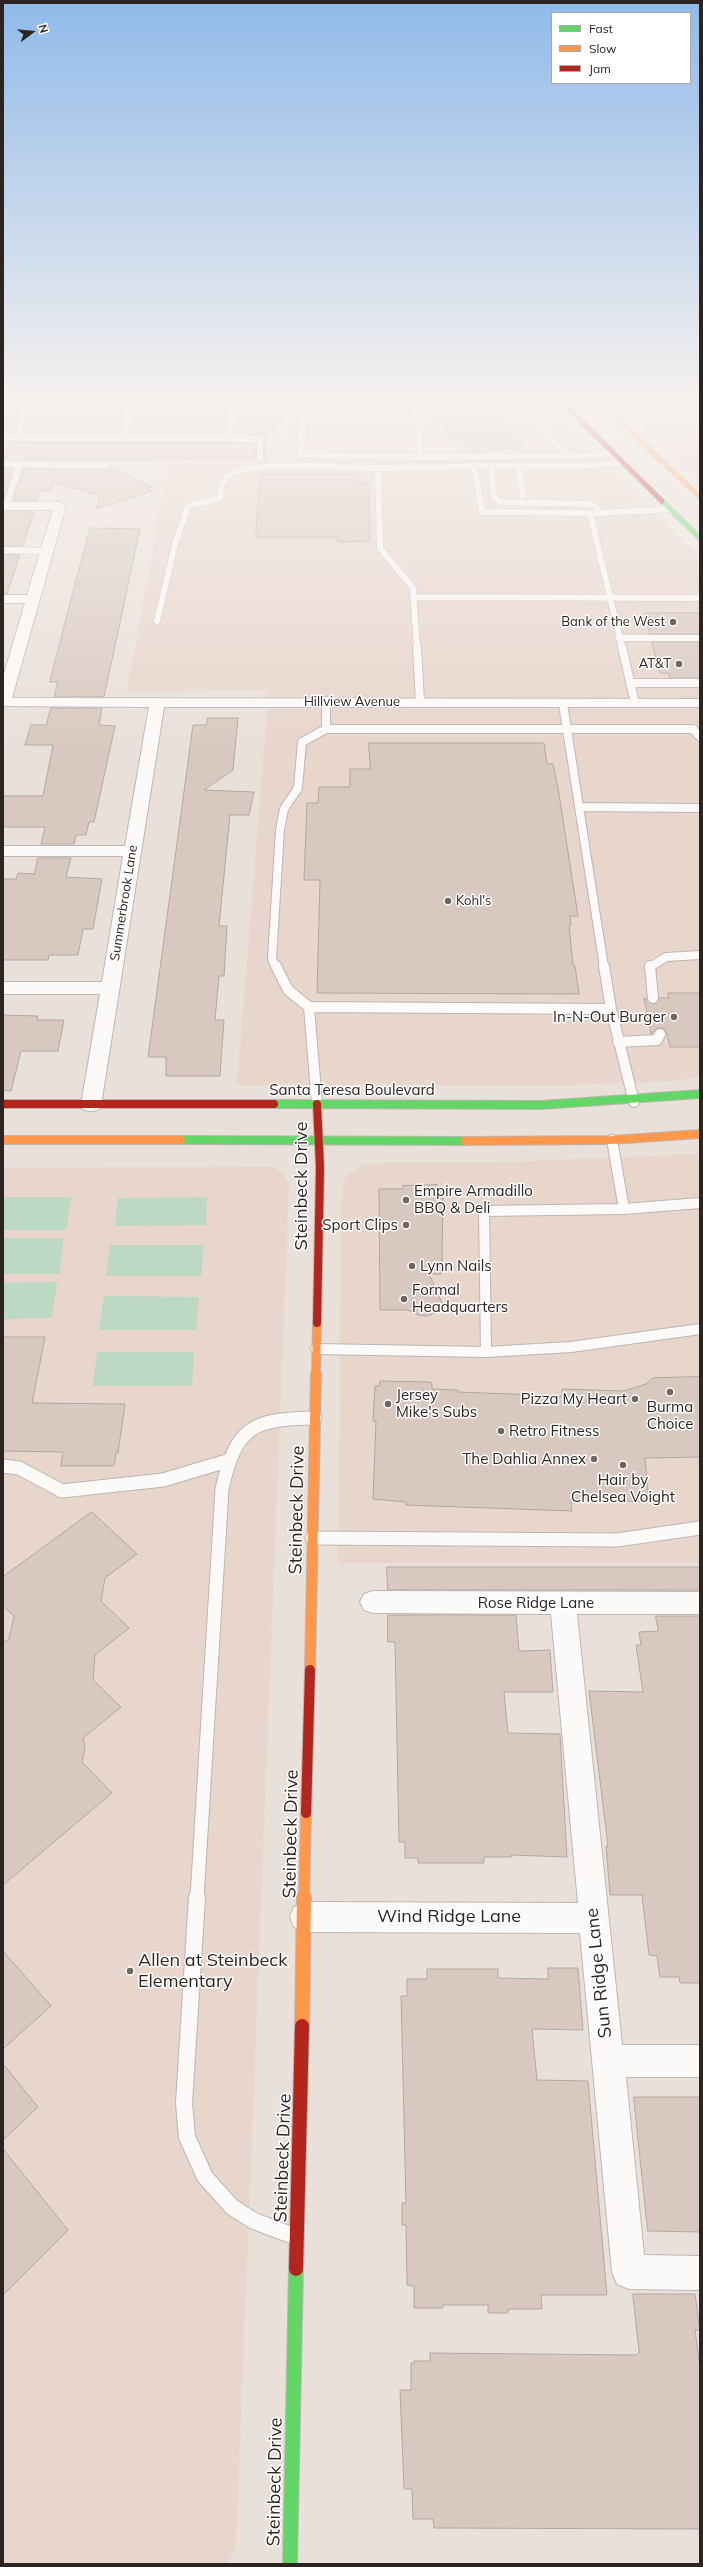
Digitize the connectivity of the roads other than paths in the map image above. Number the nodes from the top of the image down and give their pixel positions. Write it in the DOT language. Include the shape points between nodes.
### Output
graph roads {
  1 [pos="56,518"];
  2 [pos="184,518"];
  3 [pos="379,518"];
  4 [pos="591,518"];
  5 [pos="679,518"];
  6 [pos="700,538"];
  7 [pos="3,550"];
  8 [pos="46,551"];
  9 [pos="413,598"];
  10 [pos="610,598"];
  11 [pos="700,598"];
  12 [pos="3,599"];
  13 [pos="32,599"];
  14 [pos="157,621"];
  15 [pos="700,638"];
  16 [pos="620,640"];
  17 [pos="700,644"];
  18 [pos="630,683"];
  19 [pos="700,683"];
  20 [pos="326,701"];
  21 [pos="3,702"];
  22 [pos="156,702"];
  23 [pos="420,702"];
  24 [pos="635,703"];
  25 [pos="700,703"];
  26 [pos="563,704"];
  27 [pos="326,730"];
  28 [pos="567,730"];
  29 [pos="700,737"];
  30 [pos="580,807"];
  31 [pos="700,808"];
  32 [pos="3,851"];
  33 [pos="132,851"];
  34 [pos="700,955"];
  35 [pos="3,988"];
  36 [pos="111,988"];
  37 [pos="653,998"];
  38 [pos="309,1007"];
  39 [pos="611,1009"];
  40 [pos="660,1034"];
  41 [pos="618,1042"];
  42 [pos="700,1094"];
  43 [pos="634,1102"];
  44 [pos="3,1104"];
  45 [pos="91,1104"];
  46 [pos="317,1104"];
  47 [pos="700,1134"];
  48 [pos="3,1140"];
  49 [pos="612,1140"];
  50 [pos="319,1141"];
  51 [pos="700,1203"];
  52 [pos="624,1209"];
  53 [pos="700,1329"];
  54 [pos="316,1349"];
  55 [pos="486,1352"];
  56 [pos="315,1418"];
  57 [pos="227,1461"];
  58 [pos="3,1466"];
  59 [pos="700,1528"];
  60 [pos="312,1538"];
  61 [pos="373,1602"];
  62 [pos="563,1603"];
  63 [pos="700,1603"];
  64 [pos="305,1917"];
  65 [pos="594,1918"];
  66 [pos="608,2061"];
  67 [pos="700,2061"];
  68 [pos="296,2237"];
  69 [pos="700,2273"];
  70 [pos="290,2564"];
  1 -- 8 [label="street"];
  2 -- 14 [label="lane" via="175,544"];
  3 -- 9 [label="lane" via="380,548 408,578"];
  4 -- 10 [label="lane"];
  5 -- 6 [label="main road"];
  7 -- 8 [label="lane"];
  8 -- 13 [label="street"];
  9 -- 10 [label="lane"];
  9 -- 23 [label="lane"];
  10 -- 11 [label="lane"];
  10 -- 16 [label="lane"];
  12 -- 13 [label="street"];
  13 -- 21 [label="street"];
  15 -- 16 [label="lane"];
  16 -- 17 [label="lane"];
  16 -- 18 [label="lane"];
  18 -- 19 [label="lane"];
  18 -- 24 [label="lane"];
  20 -- 22 [label="street, Hillview Avenue"];
  20 -- 23 [label="street, Hillview Avenue"];
  20 -- 27 [label="lane"];
  21 -- 22 [label="street, Hillview Avenue"];
  22 -- 33 [label="street, Summerbrook Lane"];
  23 -- 26 [label="street, Hillview Avenue"];
  24 -- 25 [label="street, Hillview Avenue"];
  24 -- 26 [label="street, Hillview Avenue"];
  26 -- 28 [label="lane"];
  27 -- 28 [label="lane"];
  27 -- 38 [label="lane" via="302,742 298,788 284,809 280,830 272,960 288,990"];
  28 -- 29 [label="lane" via="693,729"];
  28 -- 30 [label="lane"];
  30 -- 31 [label="lane"];
  30 -- 39 [label="lane"];
  32 -- 33 [label="street"];
  33 -- 36 [label="street, Summerbrook Lane"];
  34 -- 37 [label="lane" via="666,957 650,965"];
  35 -- 36 [label="street"];
  36 -- 45 [label="street, Summerbrook Lane"];
  38 -- 39 [label="lane"];
  38 -- 46 [label="lane"];
  39 -- 41 [label="lane"];
  40 -- 41 [label="lane" via="657,1040"];
  41 -- 43 [label="lane"];
  42 -- 43 [label="main road, Santa Teresa Boulevard"];
  43 -- 46 [label="main road, Santa Teresa Boulevard"];
  44 -- 45 [label="main road, Santa Teresa Boulevard"];
  45 -- 46 [label="main road, Santa Teresa Boulevard"];
  46 -- 50 [label="main road, Steinbeck Drive"];
  47 -- 49 [label="main road"];
  48 -- 50 [label="main road"];
  49 -- 50 [label="main road"];
  49 -- 52 [label="lane"];
  50 -- 54 [label="main road, Steinbeck Drive"];
  51 -- 52 [label="lane"];
  52 -- 55 [label="lane" via="484,1211"];
  53 -- 55 [label="lane" via="571,1347"];
  54 -- 55 [label="lane"];
  54 -- 56 [label="main road, Steinbeck Drive"];
  56 -- 57 [label="lane" via="284,1418 254,1425 241,1438"];
  56 -- 60 [label="main road, Steinbeck Drive"];
  57 -- 58 [label="lane" via="163,1480 62,1491 19,1468"];
  57 -- 68 [label="lane" via="222,1489 208,1755 185,2087 187,2137 204,2177 232,2207 254,2221"];
  59 -- 60 [label="lane" via="617,1540"];
  60 -- 64 [label="main road, Steinbeck Drive"];
  61 -- 62 [label="street, Rose Ridge Lane"];
  62 -- 63 [label="street, Rose Ridge Lane"];
  62 -- 65 [label="street, Sun Ridge Lane"];
  64 -- 65 [label="street, Wind Ridge Lane"];
  64 -- 68 [label="main road, Steinbeck Drive"];
  65 -- 66 [label="street, Sun Ridge Lane"];
  66 -- 67 [label="street"];
  66 -- 69 [label="street, Sun Ridge Lane" via="629,2272"];
  68 -- 70 [label="main road, Steinbeck Drive"];
}
